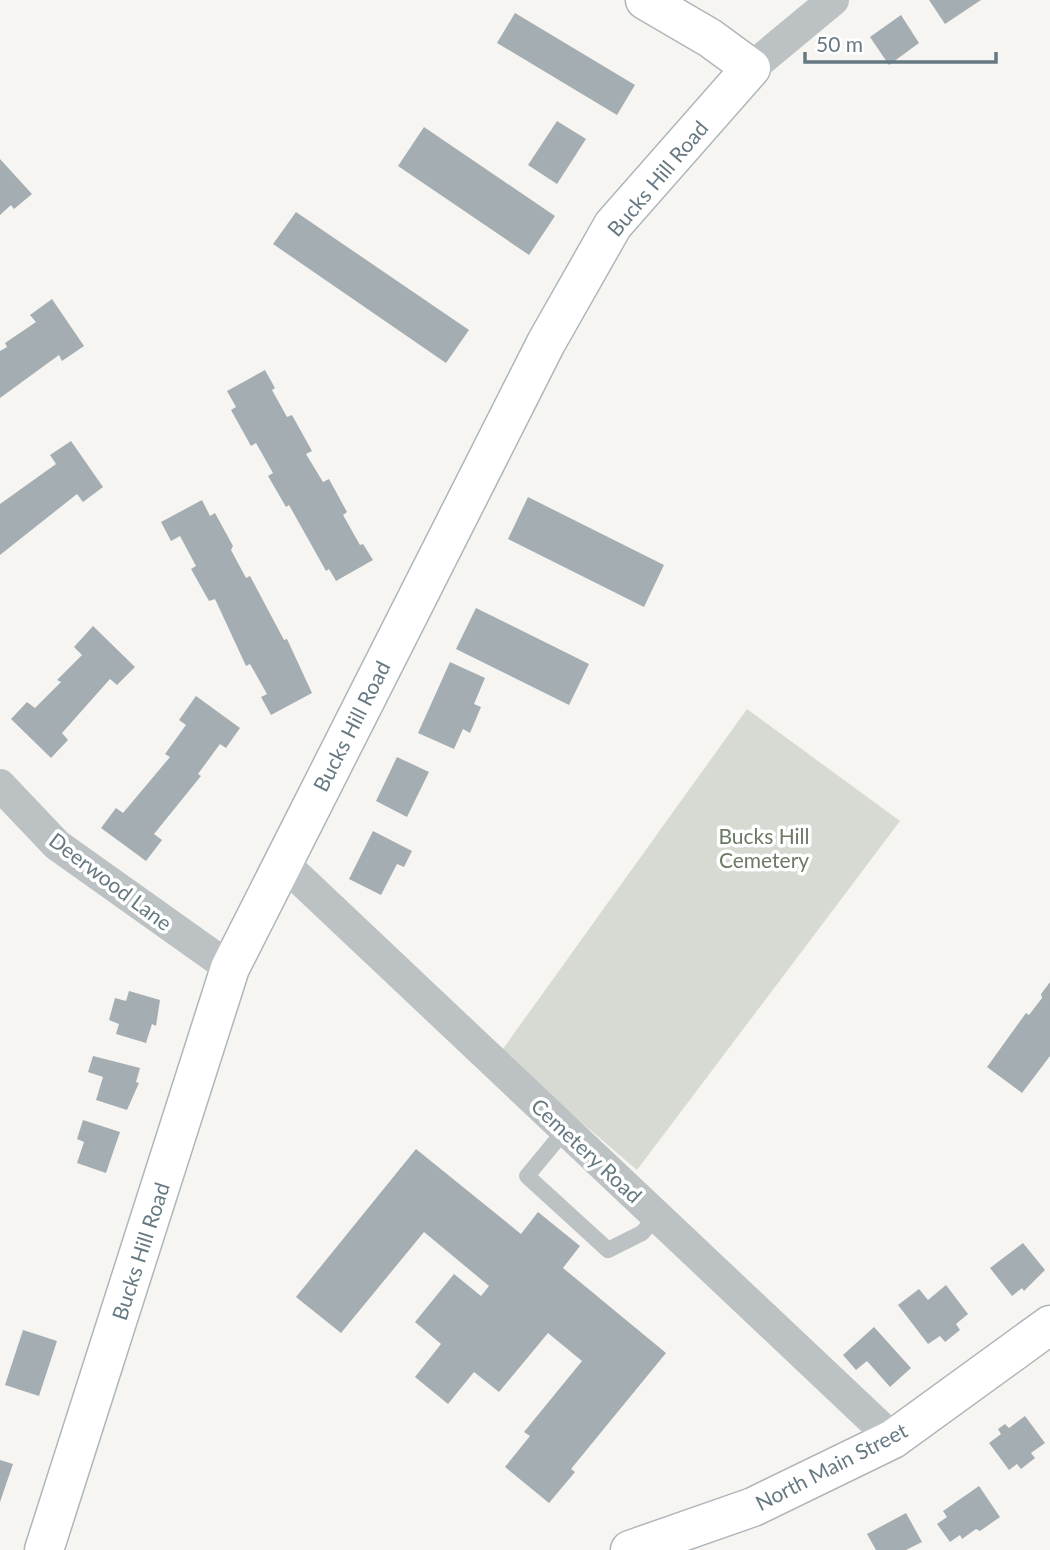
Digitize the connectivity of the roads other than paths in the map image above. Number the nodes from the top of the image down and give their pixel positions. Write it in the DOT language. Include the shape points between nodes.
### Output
graph roads {
  1 [pos="833,0"];
  2 [pos="649,1"];
  3 [pos="751,68"];
  4 [pos="0,785"];
  5 [pos="282,862"];
  6 [pos="230,968"];
  7 [pos="565,1130"];
  8 [pos="657,1216"];
  9 [pos="1050,1325"];
  10 [pos="893,1439"];
  11 [pos="44,1550"];
  12 [pos="630,1550"];
  1 -- 3 [label="street, Bucks Hill Road"];
  2 -- 3 [label="street"];
  3 -- 5 [label="street, Bucks Hill Road" via="613,225 546,343"];
  4 -- 6 [label="street, Deerwood Lane" via="57,845"];
  5 -- 6 [label="street, Bucks Hill Road"];
  5 -- 7 [label="street, Cemetery Road"];
  6 -- 11 [label="street, Bucks Hill Road"];
  7 -- 8 [label="street, Cemetery Road"];
  7 -- 8 [label="lane" via="527,1176 608,1250 642,1233"];
  8 -- 10 [label="street, Cemetery Road"];
  9 -- 10 [label="street, North Main Street"];
  10 -- 12 [label="street, North Main Street" via="752,1507"];
}
